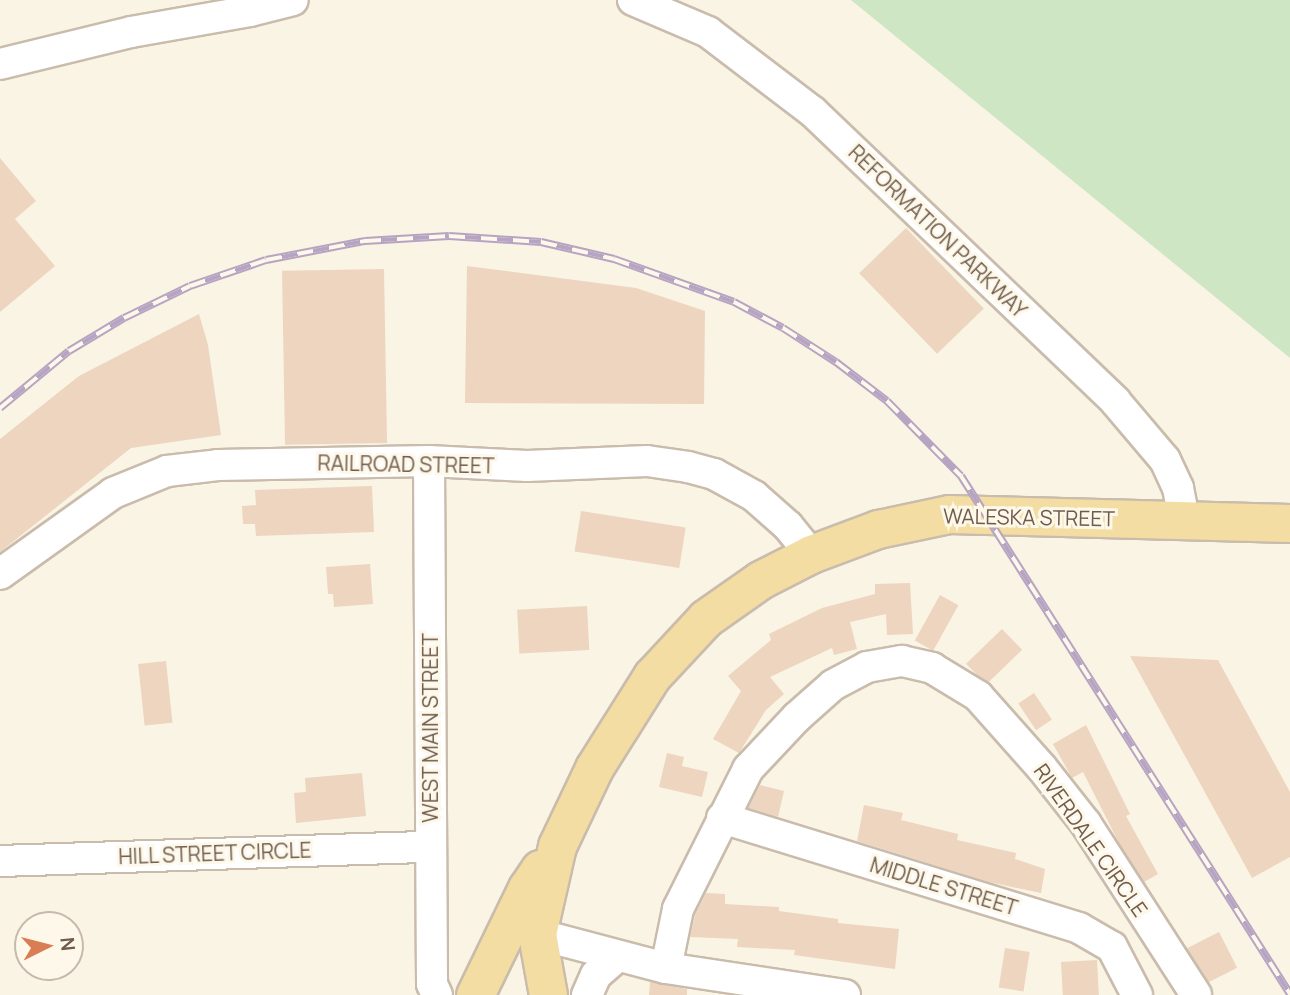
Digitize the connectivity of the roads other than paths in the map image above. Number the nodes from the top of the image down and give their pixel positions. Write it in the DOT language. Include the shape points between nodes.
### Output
graph roads {
  1 [pos="293,0"];
  2 [pos="633,0"];
  3 [pos="0,64"];
  4 [pos="429,461"];
  5 [pos="1184,520"];
  6 [pos="1290,523"];
  7 [pos="811,554"];
  8 [pos="0,575"];
  9 [pos="722,818"];
  10 [pos="557,846"];
  11 [pos="430,847"];
  12 [pos="0,861"];
  13 [pos="537,934"];
  14 [pos="618,956"];
  15 [pos="666,968"];
  16 [pos="546,990"];
  17 [pos="436,995"];
  18 [pos="475,995"];
  19 [pos="587,995"];
  20 [pos="845,995"];
  21 [pos="1137,995"];
  22 [pos="1196,995"];
  1 -- 3 [label="street"];
  2 -- 5 [label="street, REFORMATION PARKWAY" via="708,32 813,112 1115,401 1166,460"];
  4 -- 7 [label="street, RAILROAD STREET" via="527,466 647,461 688,467 714,474 754,496"];
  4 -- 8 [label="street, RAILROAD STREET" via="218,465 167,471 92,505"];
  4 -- 11 [label="street, WEST MAIN STREET"];
  5 -- 6 [label="main road, WALESKA STREET"];
  5 -- 7 [label="main road, WALESKA STREET" via="949,514 878,529"];
  7 -- 10 [label="main road, WALESKA STREET" via="760,580 706,618 652,676 594,768"];
  9 -- 15 [label="street, RIVERDALE CIRCLE" via="678,909"];
  9 -- 21 [label="street, MIDDLE STREET" via="1079,928 1112,947"];
  9 -- 22 [label="street, RIVERDALE CIRCLE" via="748,769 833,685 867,667 902,661 932,668 978,696 1042,768 1086,824"];
  10 -- 13 [label="main road, WALESKA STREET"];
  10 -- 18 [label="main road" via="527,888"];
  11 -- 12 [label="street, HILL STREET CIRCLE"];
  11 -- 17 [label="street, WEST MAIN STREET" via="432,984"];
  13 -- 14 [label="street"];
  13 -- 16 [label="main road, WALESKA STREET"];
  14 -- 15 [label="street"];
  14 -- 19 [label="street" via="596,975"];
  15 -- 20 [label="street"];
}
